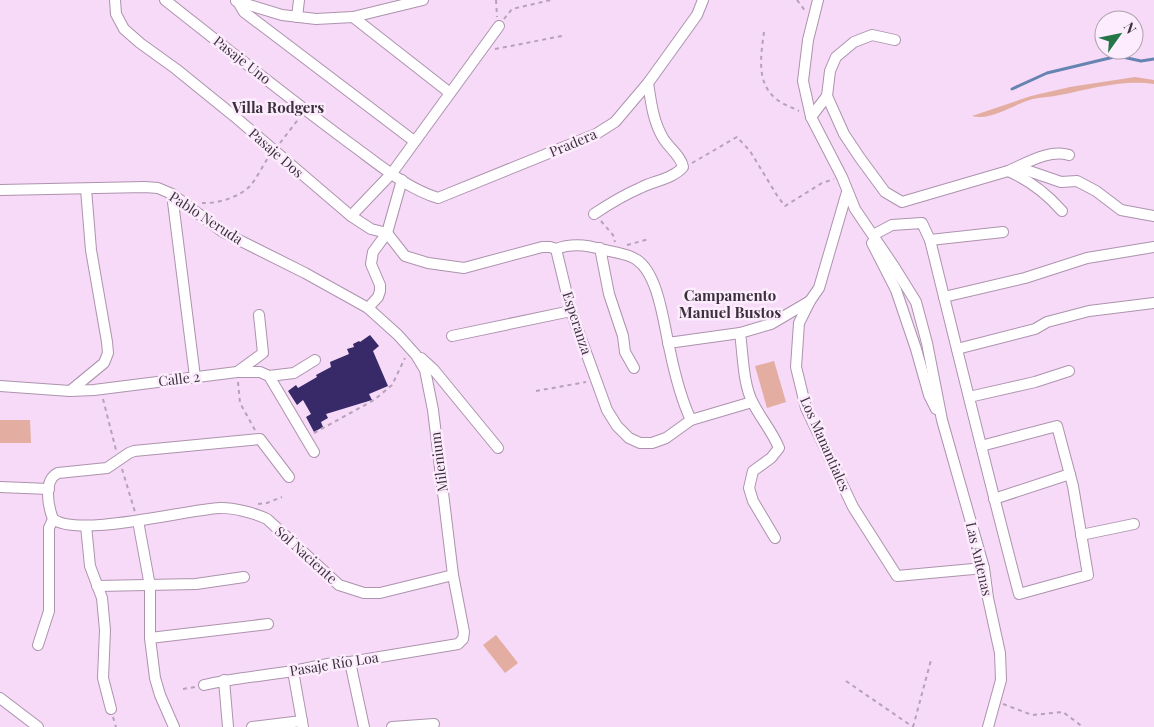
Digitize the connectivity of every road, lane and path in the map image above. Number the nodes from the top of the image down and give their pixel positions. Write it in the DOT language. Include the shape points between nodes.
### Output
graph roads {
  1 [pos="116,0"];
  2 [pos="165,0"];
  3 [pos="299,0"];
  4 [pos="423,0"];
  5 [pos="496,0"];
  6 [pos="551,0"];
  7 [pos="703,0"];
  8 [pos="818,0"];
  9 [pos="235,1"];
  10 [pos="266,5"];
  11 [pos="297,17"];
  12 [pos="353,17"];
  13 [pos="499,26"];
  14 [pos="764,32"];
  15 [pos="562,36"];
  16 [pos="894,40"];
  17 [pos="480,52"];
  18 [pos="648,84"];
  19 [pos="450,94"];
  20 [pos="827,96"];
  21 [pos="305,111"];
  22 [pos="811,117"];
  23 [pos="414,141"];
  24 [pos="273,151"];
  25 [pos="1069,155"];
  26 [pos="683,167"];
  27 [pos="1008,171"];
  28 [pos="392,173"];
  29 [pos="842,177"];
  30 [pos="402,180"];
  31 [pos="86,189"];
  32 [pos="0,190"];
  33 [pos="847,192"];
  34 [pos="172,194"];
  35 [pos="197,203"];
  36 [pos="855,209"];
  37 [pos="1062,211"];
  38 [pos="594,214"];
  39 [pos="350,216"];
  40 [pos="1154,216"];
  41 [pos="1003,232"];
  42 [pos="387,233"];
  43 [pos="873,235"];
  44 [pos="930,240"];
  45 [pos="616,247"];
  46 [pos="1154,247"];
  47 [pos="600,248"];
  48 [pos="556,250"];
  49 [pos="944,296"];
  50 [pos="810,301"];
  51 [pos="1154,304"];
  52 [pos="368,308"];
  53 [pos="571,311"];
  54 [pos="259,315"];
  55 [pos="740,333"];
  56 [pos="452,336"];
  57 [pos="668,343"];
  58 [pos="957,348"];
  59 [pos="413,351"];
  60 [pos="315,360"];
  61 [pos="634,368"];
  62 [pos="1069,371"];
  63 [pos="237,372"];
  64 [pos="270,376"];
  65 [pos="195,377"];
  66 [pos="596,380"];
  67 [pos="0,386"];
  68 [pos="70,390"];
  69 [pos="536,391"];
  70 [pos="969,397"];
  71 [pos="752,402"];
  72 [pos="692,420"];
  73 [pos="942,420"];
  74 [pos="305,438"];
  75 [pos="260,439"];
  76 [pos="981,446"];
  77 [pos="498,448"];
  78 [pos="314,452"];
  79 [pos="1070,474"];
  80 [pos="289,477"];
  81 [pos="0,487"];
  82 [pos="49,488"];
  83 [pos="994,499"];
  84 [pos="53,519"];
  85 [pos="138,521"];
  86 [pos="1134,524"];
  87 [pos="86,526"];
  88 [pos="1081,535"];
  89 [pos="775,538"];
  90 [pos="984,568"];
  91 [pos="453,576"];
  92 [pos="244,577"];
  93 [pos="98,586"];
  94 [pos="150,586"];
  95 [pos="268,624"];
  96 [pos="150,638"];
  97 [pos="463,639"];
  98 [pos="38,645"];
  99 [pos="931,660"];
  100 [pos="350,662"];
  101 [pos="293,671"];
  102 [pos="224,680"];
  103 [pos="846,681"];
  104 [pos="204,685"];
  105 [pos="183,690"];
  106 [pos="0,698"];
  107 [pos="996,701"];
  108 [pos="111,709"];
  109 [pos="303,724"];
  110 [pos="434,724"];
  111 [pos="38,727"];
  112 [pos="174,727"];
  113 [pos="228,727"];
  114 [pos="252,727"];
  115 [pos="364,727"];
  116 [pos="392,727"];
  117 [pos="913,727"];
  118 [pos="988,727"];
  119 [pos="1083,727"];
  1 -- 24 [label="street, Pasaje Dos" via="116,14 124,29 227,110"];
  2 -- 21 [label="street, Pasaje Uno"];
  3 -- 11 [label="street"];
  4 -- 12 [label="street"];
  5 -- 13 [label="path"];
  6 -- 13 [label="path" via="512,9"];
  7 -- 18 [label="street, Pradera" via="698,15"];
  8 -- 22 [label="street, Las Antenas" via="808,40 803,81"];
  9 -- 10 [label="street"];
  9 -- 23 [label="street" via="244,12"];
  10 -- 11 [label="street" via="282,15"];
  11 -- 12 [label="street"];
  12 -- 19 [label="street"];
  13 -- 17 [label="street"];
  14 -- 22 [label="path" via="760,62 766,89 776,99"];
  15 -- 17 [label="path"];
  16 -- 20 [label="street" via="872,35 854,42 836,57 830,71"];
  17 -- 19 [label="street"];
  18 -- 26 [label="street" via="663,138"];
  18 -- 30 [label="street, Pradera" via="615,122 596,134 438,198"];
  19 -- 23 [label="street"];
  20 -- 22 [label="street"];
  20 -- 27 [label="street" via="844,134 860,158 885,192 902,202"];
  21 -- 24 [label="path"];
  21 -- 28 [label="street, Pasaje Uno"];
  22 -- 29 [label="street, Las Antenas"];
  23 -- 28 [label="street"];
  24 -- 35 [label="path" via="250,187 221,201"];
  24 -- 39 [label="street, Pasaje Dos"];
  25 -- 27 [label="street" via="1060,152"];
  26 -- 29 [label="path" via="737,137 750,151 785,206 822,183"];
  26 -- 38 [label="street" via="679,172 642,187"];
  27 -- 37 [label="street" via="1024,177"];
  27 -- 40 [label="street" via="1026,170 1061,182 1077,181 1121,210"];
  28 -- 30 [label="street, Pradera"];
  28 -- 39 [label="street"];
  29 -- 33 [label="street, Las Antenas"];
  30 -- 42 [label="street"];
  31 -- 32 [label="street, Pablo Neruda"];
  31 -- 34 [label="street, Pablo Neruda" via="145,186"];
  31 -- 68 [label="street" via="91,250 108,354 104,364"];
  33 -- 36 [label="street, Las Antenas"];
  33 -- 50 [label="street, Los Manantiales" via="820,288"];
  34 -- 52 [label="street, Pablo Neruda" via="223,232"];
  34 -- 65 [label="street"];
  36 -- 43 [label="street, Las Antenas"];
  36 -- 73 [label="street, Las Antenas" via="896,290 929,395"];
  38 -- 45 [label="path" via="613,235"];
  39 -- 42 [label="street, Pasaje Dos" via="371,229"];
  41 -- 44 [label="street"];
  42 -- 48 [label="street" via="405,256 464,268 542,247 550,246"];
  42 -- 52 [label="street" via="374,252 371,264 380,292"];
  43 -- 44 [label="street" via="892,225 922,223"];
  43 -- 73 [label="street, Las Antenas" via="916,302"];
  44 -- 49 [label="street"];
  46 -- 49 [label="street" via="1087,258 1024,278"];
  47 -- 48 [label="street" via="584,245"];
  47 -- 57 [label="street" via="636,259 650,272"];
  47 -- 61 [label="street" via="625,352"];
  48 -- 53 [label="street, Esperanza"];
  49 -- 58 [label="street"];
  50 -- 55 [label="street" via="771,324"];
  50 -- 90 [label="street, Los Manantiales" via="799,323 796,367 806,408 853,508 896,576"];
  51 -- 58 [label="street" via="1089,311 1047,322 1035,330"];
  52 -- 59 [label="street, Milenium"];
  53 -- 56 [label="street"];
  53 -- 66 [label="street, Esperanza"];
  54 -- 63 [label="street" via="263,354"];
  55 -- 57 [label="street"];
  55 -- 71 [label="street"];
  57 -- 72 [label="street" via="684,405"];
  58 -- 70 [label="street"];
  59 -- 74 [label="path" via="392,386 374,400"];
  59 -- 77 [label="street" via="434,370"];
  59 -- 91 [label="street, Milenium" via="425,370 433,410"];
  60 -- 64 [label="street, Calle 2" via="294,373"];
  62 -- 70 [label="street"];
  63 -- 64 [label="street, Calle 2" via="260,372"];
  63 -- 65 [label="street, Calle 2"];
  63 -- 75 [label="path" via="240,403"];
  64 -- 74 [label="street"];
  65 -- 68 [label="street, Calle 2"];
  66 -- 69 [label="path"];
  66 -- 72 [label="street, Esperanza" via="617,426 629,438 640,443 666,438"];
  67 -- 68 [label="street, Calle 2"];
  70 -- 76 [label="street"];
  71 -- 72 [label="street, Esperanza"];
  71 -- 89 [label="street" via="779,448 753,472 749,488 752,501"];
  73 -- 90 [label="street, Las Antenas"];
  74 -- 78 [label="street"];
  75 -- 80 [label="street"];
  75 -- 82 [label="street" via="134,451 107,468 58,473 49,480"];
  76 -- 79 [label="street" via="1057,426"];
  76 -- 83 [label="street"];
  79 -- 83 [label="street"];
  79 -- 88 [label="street"];
  81 -- 82 [label="street"];
  82 -- 84 [label="street"];
  83 -- 88 [label="street" via="1018,594 1088,575"];
  84 -- 87 [label="street, Sol Naciente" via="62,524"];
  84 -- 98 [label="street" via="49,528 49,611"];
  85 -- 87 [label="street, Sol Naciente"];
  85 -- 91 [label="street, Sol Naciente" via="220,508 258,515 267,519 339,585 364,593 380,593"];
  85 -- 94 [label="street"];
  86 -- 88 [label="street"];
  87 -- 93 [label="street" via="90,566"];
  90 -- 107 [label="street, Las Antenas" via="1000,653"];
  91 -- 97 [label="street, Milenium"];
  92 -- 94 [label="street"];
  93 -- 94 [label="street"];
  93 -- 108 [label="street" via="105,630 104,678"];
  94 -- 96 [label="street"];
  95 -- 96 [label="street"];
  96 -- 112 [label="street" via="155,678"];
  97 -- 100 [label="street, Pasaje Río Loa" via="458,644"];
  99 -- 117 [label="path"];
  100 -- 101 [label="street, Pasaje Río Loa"];
  100 -- 115 [label="street"];
  101 -- 102 [label="street, Pasaje Río Loa"];
  101 -- 109 [label="street"];
  102 -- 104 [label="street, Pasaje Río Loa"];
  102 -- 113 [label="street"];
  103 -- 117 [label="path"];
  104 -- 105 [label="path"];
  106 -- 111 [label="street"];
  107 -- 118 [label="street, Las Antenas"];
  107 -- 119 [label="path" via="1032,715 1063,712"];
  109 -- 114 [label="street"];
  110 -- 116 [label="street"];
}
